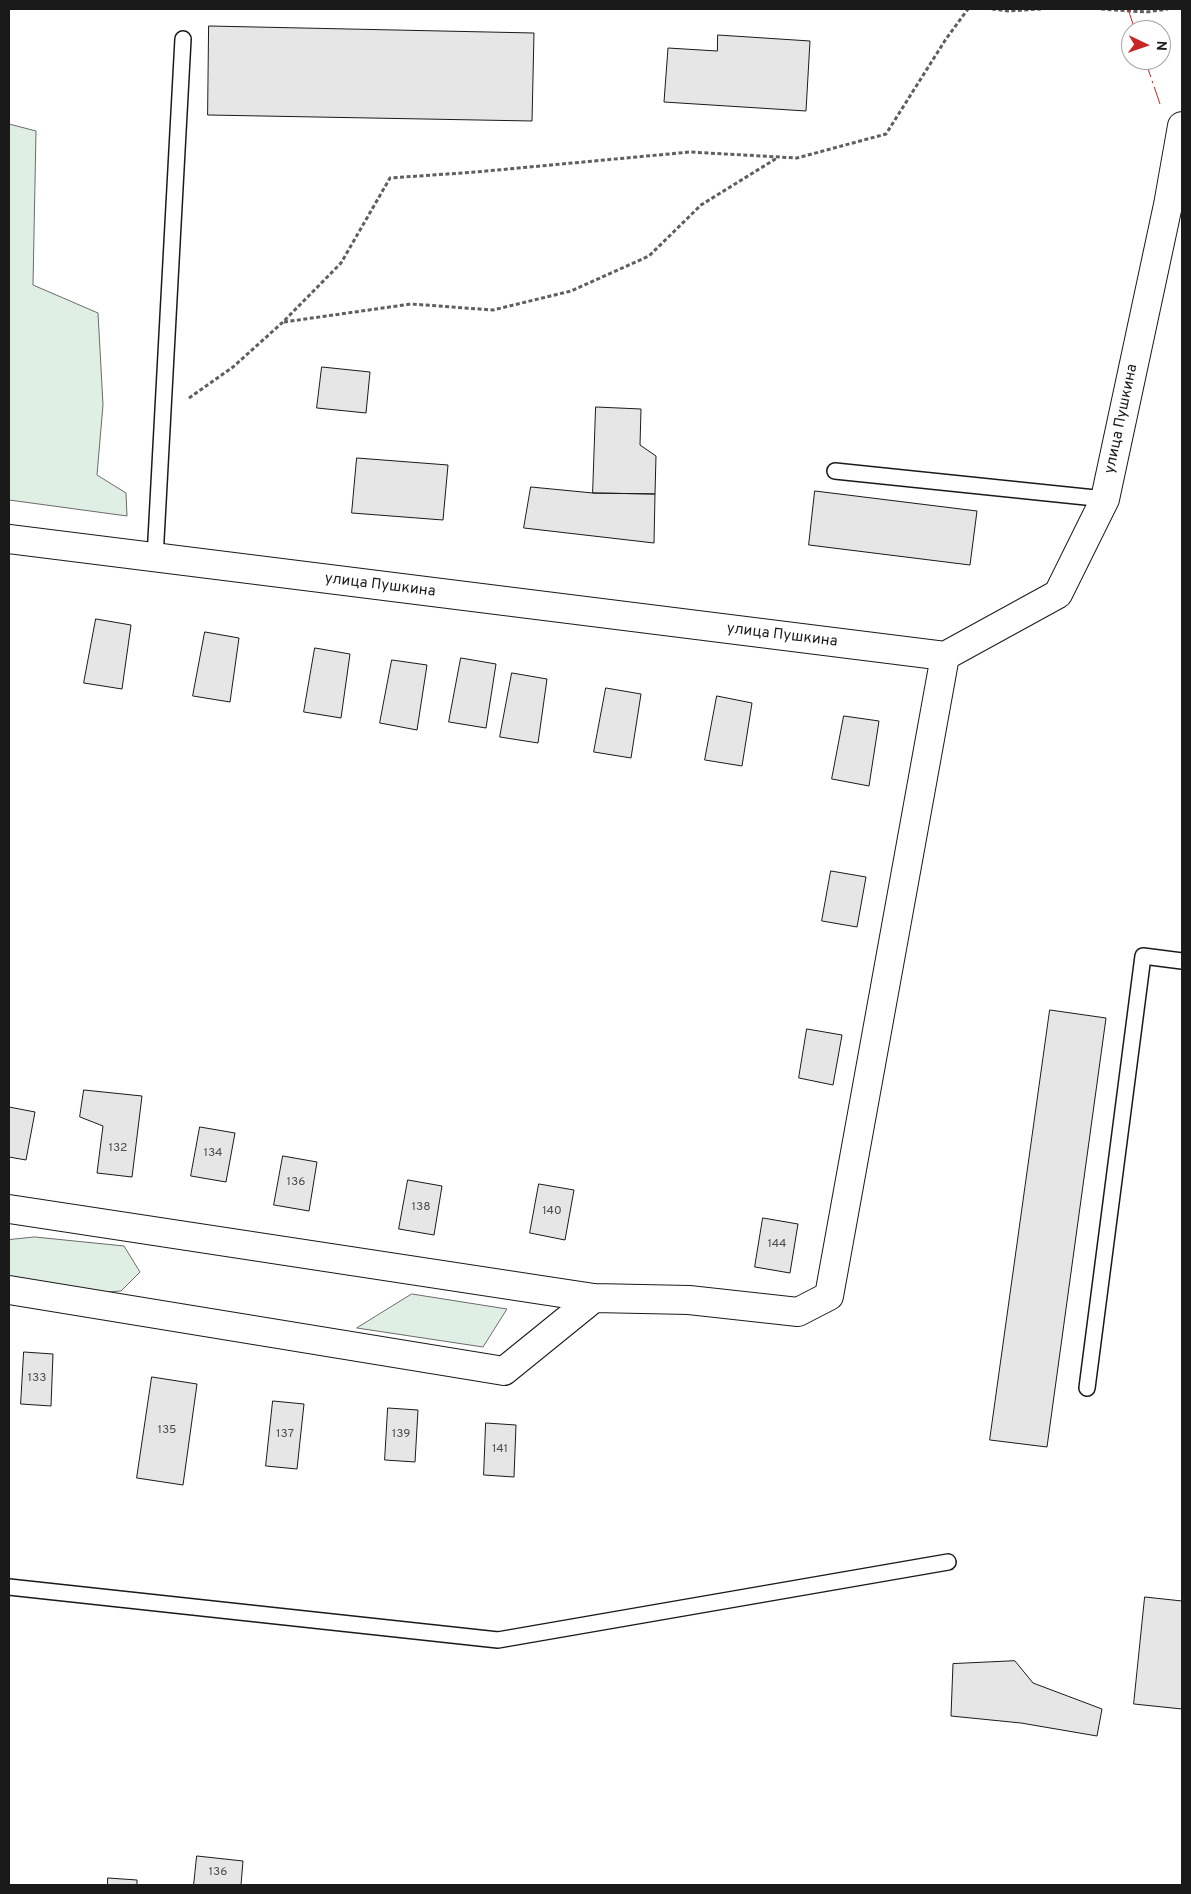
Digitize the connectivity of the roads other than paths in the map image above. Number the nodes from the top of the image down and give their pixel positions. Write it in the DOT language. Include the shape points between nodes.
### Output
graph roads {
  1 [pos="183,39"];
  2 [pos="1182,126"];
  3 [pos="835,471"];
  4 [pos="1105,499"];
  5 [pos="9,539"];
  6 [pos="155,558"];
  7 [pos="945,656"];
  8 [pos="1182,961"];
  9 [pos="9,1208"];
  10 [pos="9,1290"];
  11 [pos="594,1298"];
  12 [pos="1087,1388"];
  13 [pos="948,1562"];
  14 [pos="9,1587"];
  1 -- 6 [label="lane"];
  2 -- 4 [label="street, улица Пушкина"];
  3 -- 4 [label="lane"];
  4 -- 7 [label="street, улица Пушкина" via="1058,594"];
  5 -- 6 [label="street, улица Пушкина"];
  6 -- 7 [label="street, улица Пушкина"];
  7 -- 11 [label="street" via="829,1296 798,1312 689,1300"];
  8 -- 12 [label="lane" via="1143,956"];
  9 -- 11 [label="street"];
  10 -- 11 [label="street" via="504,1371"];
  13 -- 14 [label="lane" via="498,1640"];
}
